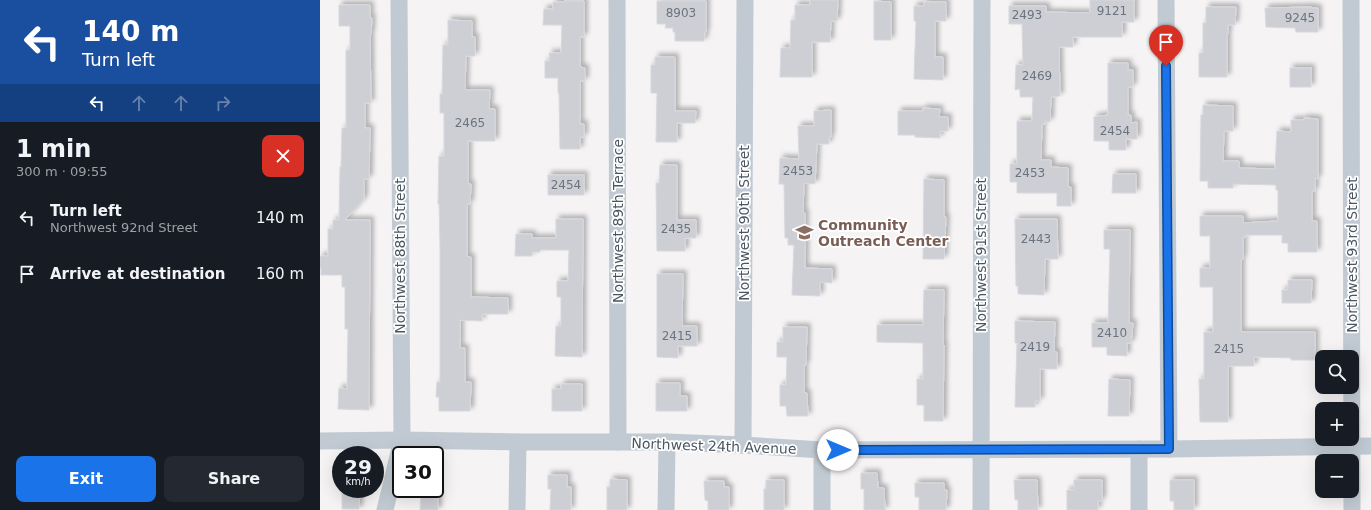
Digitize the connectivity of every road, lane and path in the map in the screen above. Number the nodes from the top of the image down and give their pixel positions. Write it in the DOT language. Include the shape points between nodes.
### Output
graph roads {
  1 [pos="399,0"];
  2 [pos="617,0"];
  3 [pos="745,0"];
  4 [pos="982,0"];
  5 [pos="1166,0"];
  6 [pos="1351,0"];
  7 [pos="1353,402"];
  8 [pos="402,440"];
  9 [pos="320,441"];
  10 [pos="518,442"];
  11 [pos="618,442"];
  12 [pos="667,442"];
  13 [pos="743,445"];
  14 [pos="1353,446"];
  15 [pos="1359,446"];
  16 [pos="1371,446"];
  17 [pos="981,449"];
  18 [pos="1139,449"];
  19 [pos="1169,449"];
  20 [pos="822,450"];
  21 [pos="385,510"];
  22 [pos="517,510"];
  23 [pos="666,510"];
  24 [pos="822,510"];
  25 [pos="981,510"];
  26 [pos="1139,510"];
  27 [pos="1352,510"];
  1 -- 8 [label="street, Northwest 88th Street"];
  2 -- 11 [label="street, Northwest 89th Terrace"];
  3 -- 13 [label="street, Northwest 90th Street"];
  4 -- 17 [label="street, Northwest 91st Street"];
  5 -- 19 [label="street"];
  6 -- 7 [label="street, Northwest 93rd Street"];
  8 -- 9 [label="street, Northwest 24th Avenue"];
  8 -- 10 [label="street, Northwest 24th Avenue"];
  8 -- 21 [label="street, Northwest 88th Street"];
  10 -- 11 [label="street, Northwest 24th Avenue"];
  10 -- 22 [label="street"];
  11 -- 12 [label="street, Northwest 24th Avenue"];
  12 -- 13 [label="street, Northwest 24th Avenue"];
  12 -- 23 [label="street"];
  13 -- 20 [label="street, Northwest 24th Avenue"];
  14 -- 19 [label="street, Northwest 24th Avenue"];
  14 -- 27 [label="street, Northwest 93rd Street"];
  15 -- 16 [label="street, Northwest 24th Avenue"];
  17 -- 18 [label="street, Northwest 24th Avenue"];
  17 -- 20 [label="street, Northwest 24th Avenue"];
  17 -- 25 [label="street, Northwest 91st Street"];
  18 -- 19 [label="street, Northwest 24th Avenue"];
  18 -- 26 [label="street"];
  20 -- 24 [label="street"];
}
